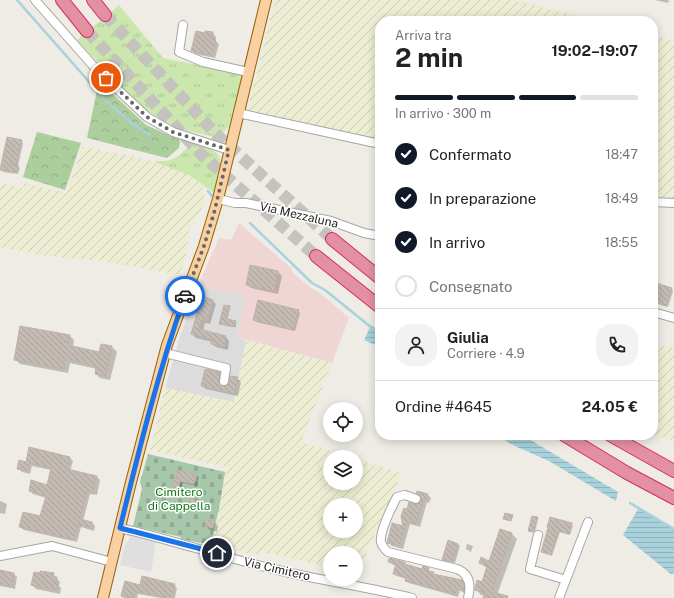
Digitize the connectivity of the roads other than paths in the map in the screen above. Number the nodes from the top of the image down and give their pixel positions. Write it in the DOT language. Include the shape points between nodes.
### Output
graph roads {
  1 [pos="36,0"];
  2 [pos="62,0"];
  3 [pos="93,0"];
  4 [pos="266,0"];
  5 [pos="105,15"];
  6 [pos="183,25"];
  7 [pos="87,31"];
  8 [pos="248,72"];
  9 [pos="238,113"];
  10 [pos="375,143"];
  11 [pos="229,150"];
  12 [pos="218,199"];
  13 [pos="658,202"];
  14 [pos="674,203"];
  15 [pos="375,235"];
  16 [pos="332,239"];
  17 [pos="316,256"];
  18 [pos="375,274"];
  19 [pos="375,303"];
  20 [pos="658,313"];
  21 [pos="674,318"];
  22 [pos="165,353"];
  23 [pos="224,381"];
  24 [pos="572,440"];
  25 [pos="619,440"];
  26 [pos="674,471"];
  27 [pos="674,498"];
  28 [pos="416,499"];
  29 [pos="588,522"];
  30 [pos="120,528"];
  31 [pos="538,535"];
  32 [pos="0,556"];
  33 [pos="112,562"];
  34 [pos="566,580"];
  35 [pos="103,598"];
  36 [pos="412,598"];
  37 [pos="468,598"];
  38 [pos="559,598"];
  1 -- 11 [label="street" via="96,69 147,117 173,132"];
  2 -- 7 [label="highway"];
  3 -- 5 [label="highway"];
  4 -- 8 [label="main road"];
  6 -- 8 [label="street" via="179,52 203,62"];
  8 -- 9 [label="main road"];
  9 -- 10 [label="street"];
  9 -- 11 [label="main road"];
  11 -- 12 [label="main road"];
  12 -- 15 [label="street, Via Mezzaluna" via="331,221"];
  12 -- 22 [label="main road" via="204,246"];
  13 -- 14 [label="street"];
  16 -- 18 [label="highway"];
  17 -- 19 [label="highway"];
  20 -- 21 [label="street"];
  22 -- 23 [label="street" via="226,368"];
  22 -- 30 [label="main road"];
  24 -- 27 [label="highway"];
  25 -- 26 [label="highway"];
  28 -- 37 [label="street" via="405,495 397,497 381,535 383,548 388,552 465,572 470,591"];
  29 -- 34 [label="street"];
  30 -- 33 [label="main road"];
  30 -- 36 [label="street, Via Cimitero" via="278,570"];
  31 -- 34 [label="street" via="530,569"];
  32 -- 33 [label="street" via="52,546"];
  33 -- 35 [label="main road"];
  34 -- 38 [label="street"];
}
